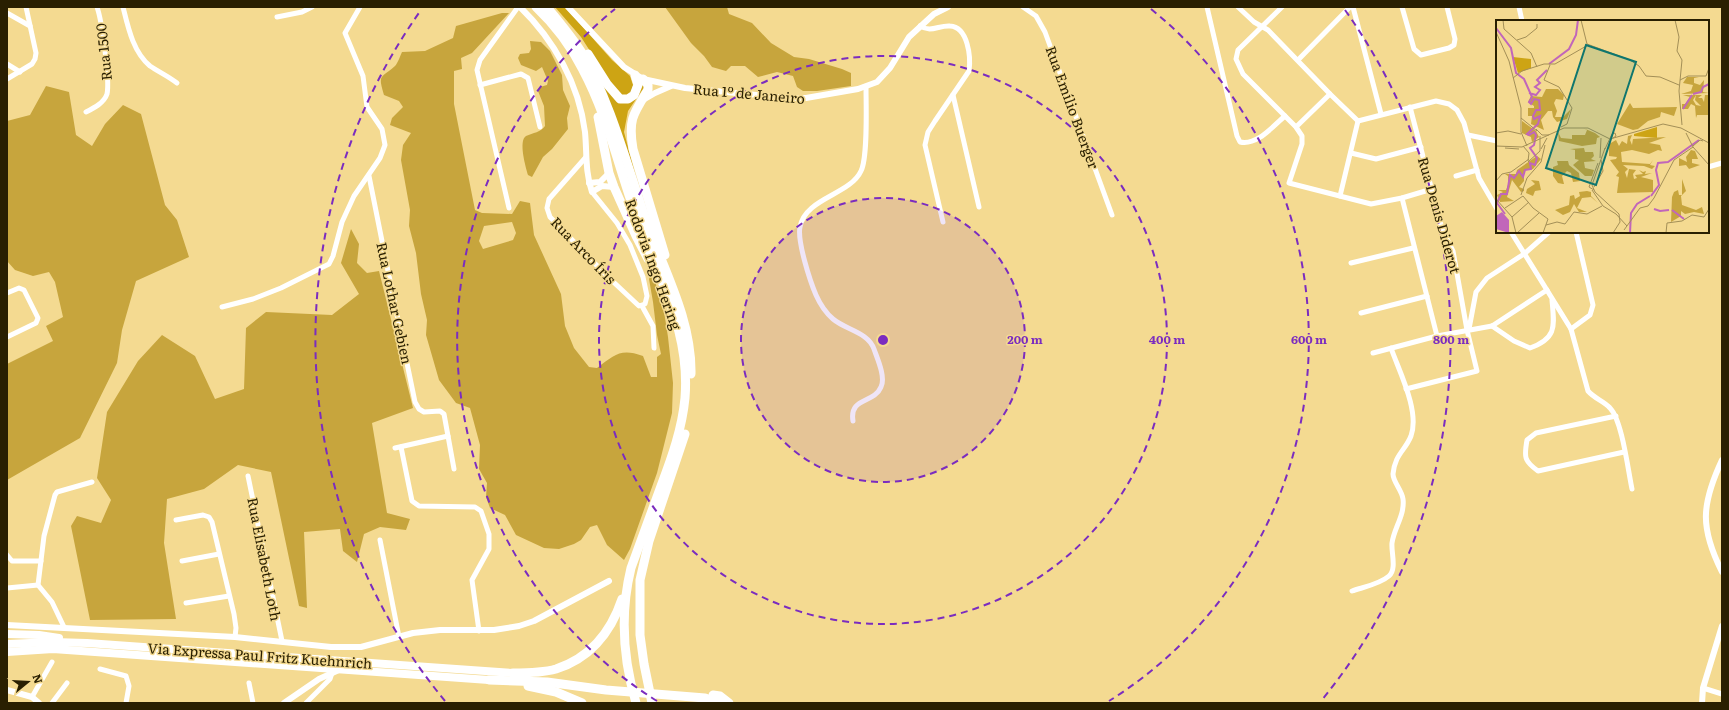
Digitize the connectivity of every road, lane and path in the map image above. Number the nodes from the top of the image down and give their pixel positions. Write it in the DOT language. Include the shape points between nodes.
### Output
graph roads {
  1 [pos="26,7"];
  2 [pos="97,7"];
  3 [pos="123,7"];
  4 [pos="312,7"];
  5 [pos="360,7"];
  6 [pos="519,7"];
  7 [pos="536,7"];
  8 [pos="568,7"];
  9 [pos="948,7"];
  10 [pos="1023,7"];
  11 [pos="1207,7"];
  12 [pos="1238,7"];
  13 [pos="1282,7"];
  14 [pos="1352,7"];
  15 [pos="1402,7"];
  16 [pos="1447,7"];
  17 [pos="1519,7"];
  18 [pos="550,10"];
  19 [pos="7,13"];
  20 [pos="277,17"];
  21 [pos="1522,20"];
  22 [pos="30,26"];
  23 [pos="920,26"];
  24 [pos="1262,26"];
  25 [pos="1298,60"];
  26 [pos="7,64"];
  27 [pos="20,72"];
  28 [pos="639,77"];
  29 [pos="7,79"];
  30 [pos="177,83"];
  31 [pos="480,85"];
  32 [pos="672,86"];
  33 [pos="866,87"];
  34 [pos="1330,94"];
  35 [pos="953,95"];
  36 [pos="597,102"];
  37 [pos="640,102"];
  38 [pos="1410,107"];
  39 [pos="86,112"];
  40 [pos="1381,114"];
  41 [pos="1285,116"];
  42 [pos="1358,120"];
  43 [pos="540,127"];
  44 [pos="1296,127"];
  45 [pos="1468,135"];
  46 [pos="1496,141"];
  47 [pos="1421,147"];
  48 [pos="1351,153"];
  49 [pos="586,157"];
  50 [pos="1722,163"];
  51 [pos="1709,167"];
  52 [pos="1477,170"];
  53 [pos="610,173"];
  54 [pos="369,176"];
  55 [pos="1456,176"];
  56 [pos="589,183"];
  57 [pos="614,188"];
  58 [pos="1432,189"];
  59 [pos="592,192"];
  60 [pos="1340,196"];
  61 [pos="1402,198"];
  62 [pos="979,207"];
  63 [pos="1496,207"];
  64 [pos="509,208"];
  65 [pos="1112,215"];
  66 [pos="943,222"];
  67 [pos="1512,233"];
  68 [pos="1548,233"];
  69 [pos="1576,233"];
  70 [pos="1413,248"];
  71 [pos="1524,254"];
  72 [pos="1351,263"];
  73 [pos="660,277"];
  74 [pos="1547,290"];
  75 [pos="7,293"];
  76 [pos="1427,296"];
  77 [pos="1552,298"];
  78 [pos="222,306"];
  79 [pos="642,306"];
  80 [pos="1361,313"];
  81 [pos="684,322"];
  82 [pos="1492,326"];
  83 [pos="1571,329"];
  84 [pos="1468,330"];
  85 [pos="1437,336"];
  86 [pos="7,337"];
  87 [pos="654,348"];
  88 [pos="1391,348"];
  89 [pos="1372,353"];
  90 [pos="1406,389"];
  91 [pos="1616,416"];
  92 [pos="852,421"];
  93 [pos="448,436"];
  94 [pos="401,447"];
  95 [pos="395,448"];
  96 [pos="1624,452"];
  97 [pos="1722,460"];
  98 [pos="454,469"];
  99 [pos="248,476"];
  100 [pos="92,482"];
  101 [pos="1632,489"];
  102 [pos="176,520"];
  103 [pos="380,540"];
  104 [pos="219,554"];
  105 [pos="7,555"];
  106 [pos="40,561"];
  107 [pos="182,562"];
  108 [pos="1722,572"];
  109 [pos="609,581"];
  110 [pos="38,585"];
  111 [pos="626,586"];
  112 [pos="7,588"];
  113 [pos="1352,591"];
  114 [pos="229,596"];
  115 [pos="186,603"];
  116 [pos="7,625"];
  117 [pos="1722,626"];
  118 [pos="64,627"];
  119 [pos="479,631"];
  120 [pos="7,634"];
  121 [pos="235,637"];
  122 [pos="399,637"];
  123 [pos="282,641"];
  124 [pos="87,643"];
  125 [pos="7,644"];
  126 [pos="7,652"];
  127 [pos="52,662"];
  128 [pos="343,668"];
  129 [pos="100,669"];
  130 [pos="332,673"];
  131 [pos="513,673"];
  132 [pos="489,680"];
  133 [pos="67,683"];
  134 [pos="249,683"];
  135 [pos="606,688"];
  136 [pos="1703,688"];
  137 [pos="7,690"];
  138 [pos="676,694"];
  139 [pos="1722,694"];
  140 [pos="32,697"];
  141 [pos="652,702"];
  142 [pos="39,703"];
  143 [pos="52,703"];
  144 [pos="126,703"];
  145 [pos="253,703"];
  146 [pos="284,703"];
  147 [pos="306,703"];
  148 [pos="582,703"];
  149 [pos="636,703"];
  150 [pos="719,703"];
  151 [pos="729,703"];
  152 [pos="1702,703"];
  1 -- 22 [label="street"];
  2 -- 39 [label="street, Rua 1500" via="108,80 106,95 99,105"];
  3 -- 30 [label="street" via="134,45 149,65"];
  4 -- 20 [label="street" via="302,12"];
  5 -- 54 [label="street" via="347,29 346,37 363,76 367,107 380,124 384,135 383,152"];
  6 -- 31 [label="street" via="480,60 477,70"];
  6 -- 49 [label="street" via="544,32 568,73 585,131"];
  7 -- 36 [label="highway, Rodovia Ingo Hering" via="571,48 584,70"];
  8 -- 28 [label="street, Rua 1º de Janeiro" via="618,61"];
  9 -- 23 [label="street, Rua 1º de Janeiro" via="934,14"];
  10 -- 65 [label="street, Rua Emílio Buerger" via="1036,16 1045,32"];
  11 -- 41 [label="street" via="1240,142 1258,139"];
  12 -- 24 [label="street"];
  13 -- 24 [label="street"];
  14 -- 25 [label="street"];
  14 -- 40 [label="street"];
  15 -- 16 [label="street" via="1414,49 1421,55 1454,45 1455,39"];
  17 -- 21 [label="street"];
  18 -- 28 [label="highway" via="576,37 620,99 628,99 634,95"];
  18 -- 81 [label="highway, Rodovia Ingo Hering" via="582,53 597,82"];
  19 -- 22 [label="street"];
  22 -- 27 [label="street" via="35,59"];
  23 -- 33 [label="street, Rua 1º de Janeiro" via="909,37 884,76"];
  23 -- 35 [label="street" via="930,30 949,25 960,30 966,41 969,71"];
  24 -- 25 [label="street"];
  24 -- 41 [label="street" via="1238,50 1236,58 1243,74"];
  25 -- 34 [label="street"];
  26 -- 27 [label="street"];
  27 -- 29 [label="street"];
  28 -- 32 [label="street, Rua 1º de Janeiro"];
  28 -- 37 [label="highway" via="648,85 648,90"];
  31 -- 43 [label="street" via="521,74 528,78"];
  31 -- 64 [label="street"];
  32 -- 33 [label="street, Rua 1º de Janeiro" via="787,98 806,98"];
  32 -- 37 [label="street"];
  33 -- 92 [label="street" via="864,158 861,171 854,182 807,212 800,227 800,242 816,295 824,310 834,320 870,340 874,348 882,386 878,392 854,408"];
  34 -- 42 [label="street"];
  34 -- 44 [label="street"];
  35 -- 62 [label="street"];
  35 -- 66 [label="street" via="928,132 924,145"];
  36 -- 53 [label="highway"];
  36 -- 73 [label="highway, Rodovia Ingo Hering"];
  37 -- 81 [label="highway" via="631,122 633,149 678,291"];
  38 -- 40 [label="street"];
  38 -- 45 [label="street" via="1436,101 1449,104 1460,114"];
  38 -- 47 [label="street, Rua Denis Diderot"];
  40 -- 42 [label="street"];
  41 -- 44 [label="street"];
  42 -- 48 [label="street"];
  44 -- 60 [label="street" via="1302,136 1302,144 1289,183"];
  45 -- 46 [label="street"];
  45 -- 52 [label="street"];
  47 -- 48 [label="street" via="1376,159"];
  47 -- 58 [label="street, Rua Denis Diderot"];
  48 -- 60 [label="street"];
  49 -- 56 [label="street"];
  49 -- 79 [label="street, Rua Arco Íris" via="549,199 547,208 550,217 607,276"];
  50 -- 51 [label="street"];
  52 -- 55 [label="street"];
  52 -- 63 [label="street"];
  53 -- 56 [label="street" via="600,182"];
  53 -- 57 [label="highway"];
  54 -- 78 [label="street" via="354,196 342,222 329,264 253,299"];
  54 -- 93 [label="street, Rua Lothar Gebien" via="415,402 424,412 440,411 444,414"];
  56 -- 59 [label="street"];
  57 -- 59 [label="street" via="602,186"];
  57 -- 73 [label="highway" via="639,242"];
  58 -- 61 [label="street"];
  58 -- 84 [label="street, Rua Denis Diderot" via="1442,229 1453,251"];
  59 -- 79 [label="street" via="622,230 630,245 647,296"];
  60 -- 61 [label="street" via="1371,204"];
  61 -- 70 [label="street"];
  67 -- 71 [label="street"];
  68 -- 71 [label="street"];
  69 -- 83 [label="street" via="1593,305 1590,315"];
  70 -- 72 [label="street"];
  70 -- 76 [label="street"];
  71 -- 74 [label="street"];
  71 -- 84 [label="street" via="1483,282 1476,292"];
  73 -- 111 [label="highway, Rodovia Ingo Hering" via="679,329 685,367 685,398 676,444"];
  74 -- 77 [label="street"];
  74 -- 82 [label="street"];
  75 -- 86 [label="street" via="19,288 24,290 38,318 36,323"];
  76 -- 80 [label="street"];
  76 -- 85 [label="street"];
  77 -- 82 [label="street" via="1554,324 1549,338 1542,344 1530,348"];
  77 -- 83 [label="street"];
  79 -- 87 [label="street" via="653,326"];
  81 -- 141 [label="highway, Rodovia Ingo Hering" via="691,360 690,398 685,433 649,541 640,580 640,635"];
  82 -- 84 [label="street"];
  83 -- 91 [label="street" via="1588,391"];
  84 -- 85 [label="street"];
  84 -- 90 [label="street, Rua Denis Diderot" via="1477,371"];
  85 -- 88 [label="street"];
  88 -- 89 [label="street"];
  88 -- 90 [label="street"];
  90 -- 113 [label="street" via="1413,410 1413,420 1411,436 1395,460 1393,476 1403,497 1403,506 1392,543 1393,569 1390,575 1378,582"];
  91 -- 96 [label="street"];
  91 -- 96 [label="street" via="1536,433 1526,440 1526,459 1538,470"];
  93 -- 94 [label="street"];
  93 -- 98 [label="street"];
  94 -- 95 [label="street"];
  94 -- 119 [label="street" via="412,501 415,504 475,508 481,511 485,520 489,534 489,549 472,580"];
  96 -- 101 [label="street"];
  97 -- 108 [label="street" via="1707,497 1706,516 1708,538"];
  99 -- 123 [label="street, Rua Elisabeth Loth"];
  100 -- 106 [label="street" via="54,495"];
  102 -- 104 [label="street" via="203,515 209,517"];
  103 -- 122 [label="street"];
  104 -- 107 [label="street"];
  104 -- 114 [label="street"];
  105 -- 106 [label="street" via="12,561"];
  106 -- 110 [label="street"];
  109 -- 119 [label="street" via="519,626"];
  110 -- 112 [label="street"];
  110 -- 118 [label="street" via="52,602"];
  111 -- 131 [label="highway" via="613,621 596,644 582,656 554,670"];
  111 -- 149 [label="highway, Rodovia Ingo Hering" via="625,646"];
  114 -- 115 [label="street"];
  114 -- 121 [label="street" via="236,628"];
  116 -- 118 [label="street"];
  117 -- 136 [label="street"];
  118 -- 121 [label="street"];
  119 -- 122 [label="street" via="431,631"];
  120 -- 124 [label="main road" via="39,635"];
  121 -- 123 [label="street"];
  122 -- 123 [label="street" via="361,647 331,647"];
  124 -- 125 [label="main road, Via Expressa Paul Fritz Kuehnrich"];
  124 -- 131 [label="main road, Via Expressa Paul Fritz Kuehnrich"];
  126 -- 128 [label="main road, Via Expressa Paul Fritz Kuehnrich" via="53,649"];
  127 -- 140 [label="street"];
  128 -- 130 [label="street"];
  128 -- 132 [label="main road, Via Expressa Paul Fritz Kuehnrich"];
  129 -- 144 [label="street" via="126,676 129,686"];
  130 -- 146 [label="street"];
  130 -- 147 [label="street" via="331,678"];
  131 -- 135 [label="highway"];
  132 -- 135 [label="highway"];
  132 -- 148 [label="highway" via="556,692"];
  133 -- 143 [label="street"];
  134 -- 145 [label="street"];
  135 -- 138 [label="highway"];
  136 -- 139 [label="street"];
  136 -- 152 [label="street"];
  137 -- 140 [label="street"];
  138 -- 150 [label="highway" via="705,698"];
  138 -- 151 [label="highway" via="720,696"];
  140 -- 142 [label="street"];
}
